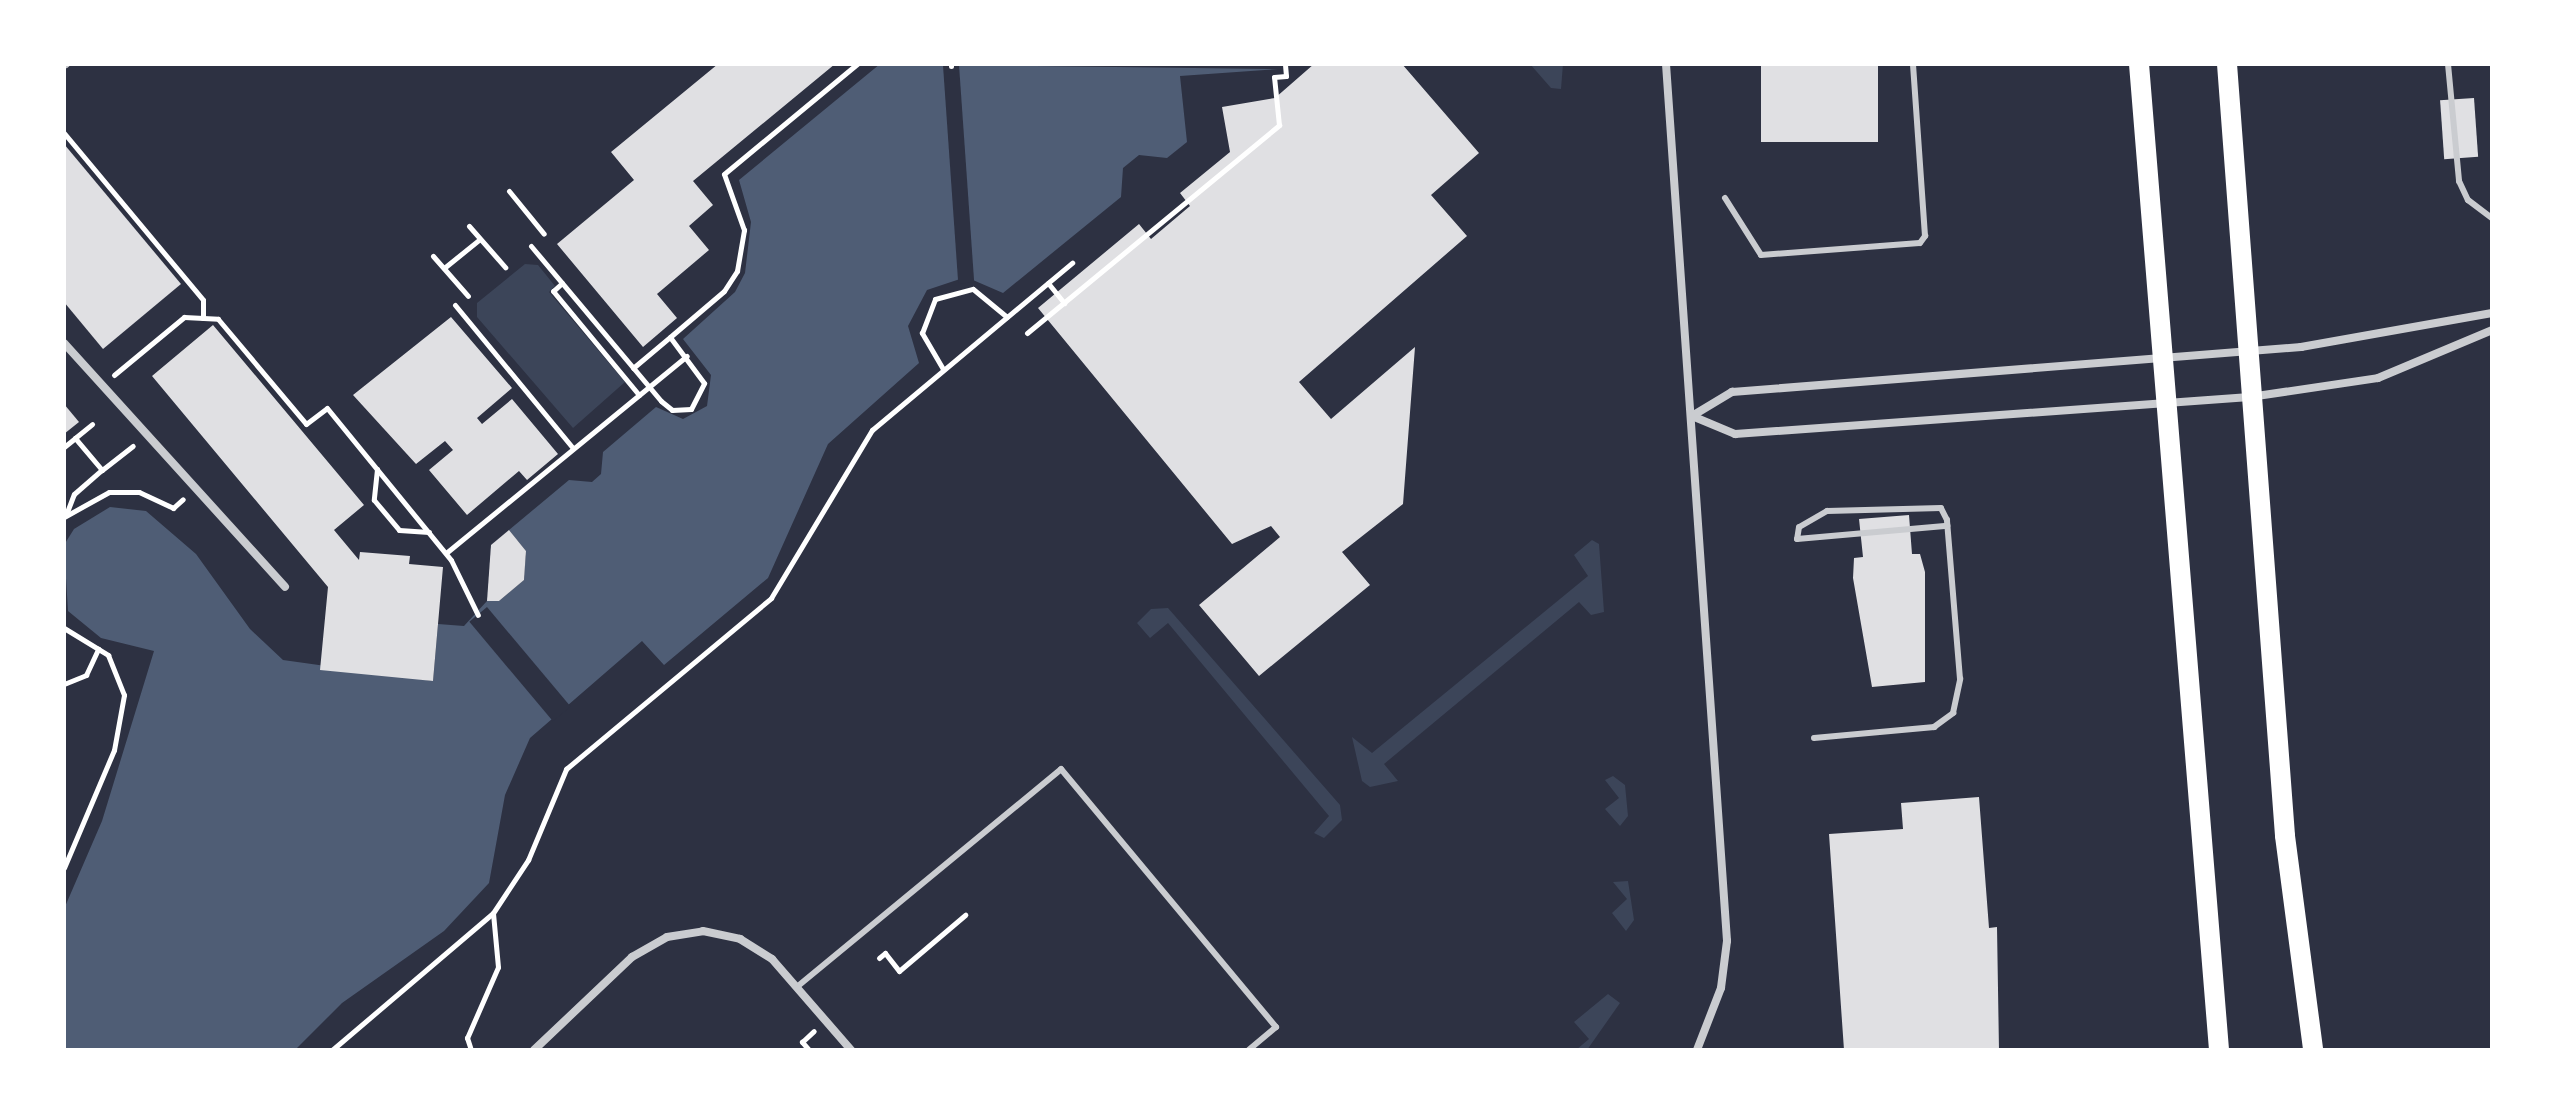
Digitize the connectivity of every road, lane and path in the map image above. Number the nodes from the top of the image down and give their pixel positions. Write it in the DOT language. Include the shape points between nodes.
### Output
graph roads {
  1 [pos="857,64"];
  2 [pos="1285,64"];
  3 [pos="1666,64"];
  4 [pos="1913,64"];
  5 [pos="2139,64"];
  6 [pos="2227,64"];
  7 [pos="2448,64"];
  8 [pos="64,133"];
  9 [pos="509,191"];
  10 [pos="1725,198"];
  11 [pos="2492,218"];
  12 [pos="469,226"];
  13 [pos="544,234"];
  14 [pos="480,239"];
  15 [pos="531,246"];
  16 [pos="433,256"];
  17 [pos="1072,263"];
  18 [pos="505,267"];
  19 [pos="444,268"];
  20 [pos="562,283"];
  21 [pos="1048,283"];
  22 [pos="468,296"];
  23 [pos="1064,303"];
  24 [pos="455,305"];
  25 [pos="2492,313"];
  26 [pos="1007,317"];
  27 [pos="203,318"];
  28 [pos="2492,330"];
  29 [pos="1027,333"];
  30 [pos="670,337"];
  31 [pos="64,343"];
  32 [pos="2247,352"];
  33 [pos="687,356"];
  34 [pos="2161,357"];
  35 [pos="633,368"];
  36 [pos="943,369"];
  37 [pos="113,375"];
  38 [pos="649,387"];
  39 [pos="639,395"];
  40 [pos="2250,397"];
  41 [pos="2165,404"];
  42 [pos="1692,416"];
  43 [pos="92,424"];
  44 [pos="75,438"];
  45 [pos="64,447"];
  46 [pos="573,448"];
  47 [pos="126,451"];
  48 [pos="377,468"];
  49 [pos="102,470"];
  50 [pos="183,499"];
  51 [pos="66,515"];
  52 [pos="1947,526"];
  53 [pos="429,532"];
  54 [pos="446,553"];
  55 [pos="285,587"];
  56 [pos="478,615"];
  57 [pos="64,628"];
  58 [pos="98,649"];
  59 [pos="64,684"];
  60 [pos="1814,738"];
  61 [pos="64,868"];
  62 [pos="493,913"];
  63 [pos="965,915"];
  64 [pos="879,958"];
  65 [pos="798,986"];
  66 [pos="539,1048"];
  67 [pos="332,1050"];
  68 [pos="471,1050"];
  69 [pos="851,1050"];
  70 [pos="1249,1050"];
  71 [pos="1697,1050"];
  72 [pos="2219,1050"];
  73 [pos="2313,1050"];
  1 -- 30 [label="path" via="724,174 744,230 737,271 724,291"];
  2 -- 23 [label="path" via="1286,76 1274,77 1279,125"];
  3 -- 42 [label="street"];
  4 -- 10 [label="lane" via="1925,236 1920,243 1761,255"];
  5 -- 34 [label="main road"];
  6 -- 32 [label="main road"];
  7 -- 11 [label="lane" via="2459,181 2468,200"];
  8 -- 27 [label="path" via="203,300"];
  9 -- 13 [label="path"];
  12 -- 14 [label="path"];
  14 -- 18 [label="path"];
  14 -- 19 [label="path"];
  15 -- 20 [label="path"];
  16 -- 19 [label="path"];
  17 -- 21 [label="path"];
  19 -- 22 [label="path"];
  20 -- 35 [label="path"];
  20 -- 39 [label="path" via="553,291"];
  21 -- 23 [label="path"];
  21 -- 26 [label="path"];
  23 -- 29 [label="path"];
  24 -- 46 [label="path"];
  25 -- 32 [label="street" via="2381,337"];
  26 -- 36 [label="path"];
  26 -- 36 [label="path" via="973,289 935,299 922,333"];
  27 -- 37 [label="path" via="184,317"];
  27 -- 48 [label="path" via="218,319 306,424 327,408"];
  28 -- 40 [label="street" via="2378,378"];
  30 -- 33 [label="path"];
  30 -- 35 [label="path"];
  31 -- 55 [label="street"];
  32 -- 34 [label="street"];
  32 -- 40 [label="main road"];
  33 -- 38 [label="path"];
  33 -- 38 [label="path" via="704,383 696,406 672,410"];
  34 -- 41 [label="main road"];
  34 -- 42 [label="street" via="1732,392"];
  35 -- 38 [label="path"];
  36 -- 62 [label="path" via="864,440 771,598 560,776 528,860"];
  38 -- 39 [label="path"];
  39 -- 46 [label="path"];
  40 -- 41 [label="street"];
  40 -- 73 [label="main road" via="2285,836"];
  41 -- 42 [label="street" via="1735,434"];
  41 -- 72 [label="main road"];
  42 -- 71 [label="street" via="1727,941 1721,988"];
  43 -- 44 [label="path"];
  44 -- 45 [label="path"];
  44 -- 49 [label="path"];
  46 -- 54 [label="path"];
  47 -- 49 [label="path"];
  48 -- 53 [label="path"];
  48 -- 53 [label="path" via="374,500 399,530"];
  49 -- 51 [label="path" via="74,494"];
  50 -- 51 [label="path" via="173,508 139,492 109,492"];
  52 -- 52 [label="lane" via="1944,511 1926,503 1820,513 1802,523 1797,539"];
  52 -- 60 [label="lane" via="1960,688 1953,713 1925,729"];
  53 -- 54 [label="path"];
  54 -- 56 [label="path"];
  57 -- 58 [label="path"];
  58 -- 59 [label="path" via="84,678"];
  58 -- 61 [label="path" via="120,677 122,714"];
  62 -- 67 [label="path"];
  62 -- 68 [label="path" via="498,967 467,1038"];
  63 -- 64 [label="path" via="899,971 885,953"];
  65 -- 66 [label="street" via="740,939 703,931 667,937 632,957"];
  65 -- 69 [label="street"];
  65 -- 70 [label="lane" via="1061,769 1276,1027"];
}
